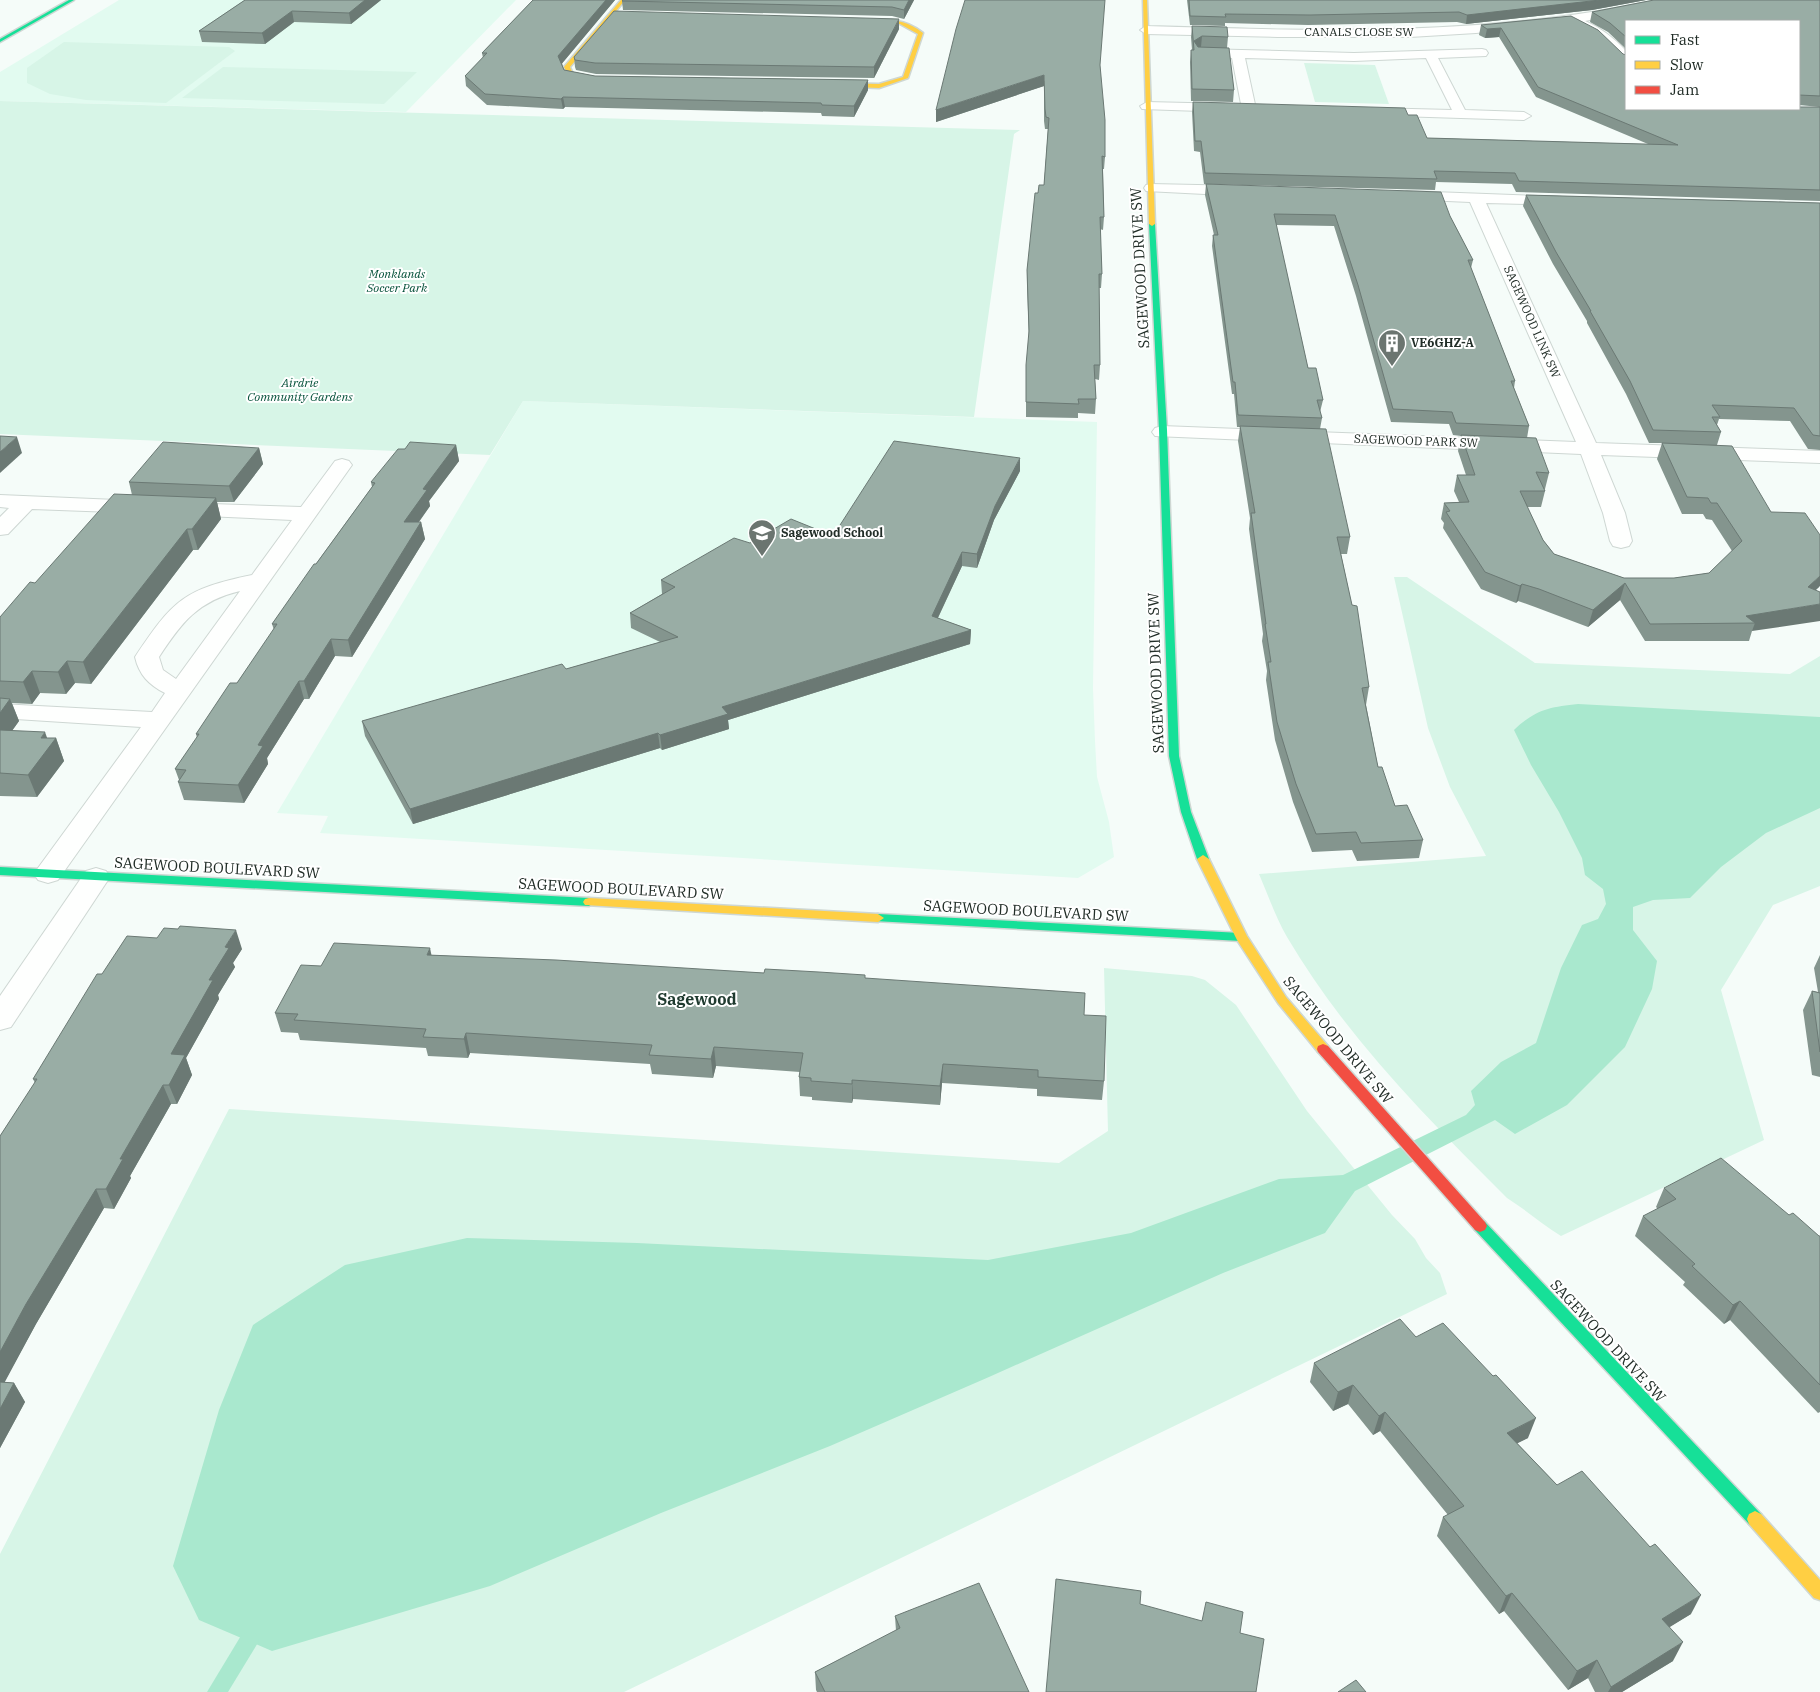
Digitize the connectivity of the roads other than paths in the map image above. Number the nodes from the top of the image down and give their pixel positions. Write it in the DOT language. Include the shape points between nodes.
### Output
graph roads {
  1 [pos="72,0"];
  2 [pos="623,0"];
  3 [pos="1145,0"];
  4 [pos="1672,0"];
  5 [pos="1571,20"];
  6 [pos="853,21"];
  7 [pos="1146,30"];
  8 [pos="1329,33"];
  9 [pos="0,41"];
  10 [pos="1201,53"];
  11 [pos="1482,53"];
  12 [pos="1238,54"];
  13 [pos="1430,55"];
  14 [pos="1342,56"];
  15 [pos="1625,58"];
  16 [pos="616,80"];
  17 [pos="823,85"];
  18 [pos="1147,106"];
  19 [pos="1356,112"];
  20 [pos="1461,115"];
  21 [pos="1524,116"];
  22 [pos="1152,188"];
  23 [pos="1262,191"];
  24 [pos="1388,195"];
  25 [pos="1476,198"];
  26 [pos="1574,201"];
  27 [pos="1162,432"];
  28 [pos="1588,447"];
  29 [pos="1820,457"];
  30 [pos="342,465"];
  31 [pos="0,501"];
  32 [pos="27,502"];
  33 [pos="306,514"];
  34 [pos="0,529"];
  35 [pos="1622,541"];
  36 [pos="259,580"];
  37 [pos="179,691"];
  38 [pos="0,712"];
  39 [pos="158,720"];
  40 [pos="0,871"];
  41 [pos="48,874"];
  42 [pos="96,877"];
  43 [pos="1241,937"];
  44 [pos="0,1019"];
  45 [pos="1820,1592"];
  1 -- 9 [label="street"];
  2 -- 16 [label="street" via="616,15 567,66 571,75 581,78"];
  3 -- 7 [label="street, SAGEWOOD DRIVE SW"];
  4 -- 5 [label="street, CANALS CLOSE SW"];
  5 -- 8 [label="street, CANALS CLOSE SW" via="1431,31"];
  5 -- 15 [label="street, CANALS CLOSE SW" via="1594,28"];
  6 -- 17 [label="street" via="904,23 918,30 921,34 905,78 884,85"];
  7 -- 8 [label="street, CANALS CLOSE SW"];
  7 -- 18 [label="street, SAGEWOOD DRIVE SW"];
  8 -- 14 [label="street"];
  10 -- 12 [label="street"];
  11 -- 13 [label="street"];
  12 -- 14 [label="street"];
  12 -- 18 [label="street" via="1254,109"];
  13 -- 14 [label="street"];
  13 -- 20 [label="street"];
  18 -- 22 [label="street, SAGEWOOD DRIVE SW"];
  19 -- 20 [label="street"];
  20 -- 21 [label="street"];
  22 -- 23 [label="street"];
  22 -- 27 [label="street, SAGEWOOD DRIVE SW"];
  24 -- 25 [label="street"];
  25 -- 26 [label="street"];
  25 -- 28 [label="street, SAGEWOOD LINK SW"];
  27 -- 28 [label="street, SAGEWOOD PARK SW"];
  27 -- 43 [label="street, SAGEWOOD DRIVE SW" via="1174,756 1186,812 1204,861"];
  28 -- 29 [label="street, SAGEWOOD PARK SW"];
  28 -- 35 [label="street, SAGEWOOD LINK SW"];
  30 -- 33 [label="street"];
  31 -- 32 [label="street"];
  32 -- 33 [label="street"];
  32 -- 34 [label="street"];
  33 -- 36 [label="street"];
  36 -- 37 [label="street"];
  36 -- 37 [label="street" via="209,593 191,603 147,656 150,670"];
  37 -- 39 [label="street"];
  38 -- 39 [label="street"];
  39 -- 41 [label="street"];
  40 -- 41 [label="street, SAGEWOOD BOULEVARD SW"];
  41 -- 42 [label="street, SAGEWOOD BOULEVARD SW"];
  42 -- 43 [label="street, SAGEWOOD BOULEVARD SW"];
  42 -- 44 [label="street"];
  43 -- 45 [label="street, SAGEWOOD DRIVE SW" via="1282,1000 1343,1073 1490,1237 1769,1533"];
}
